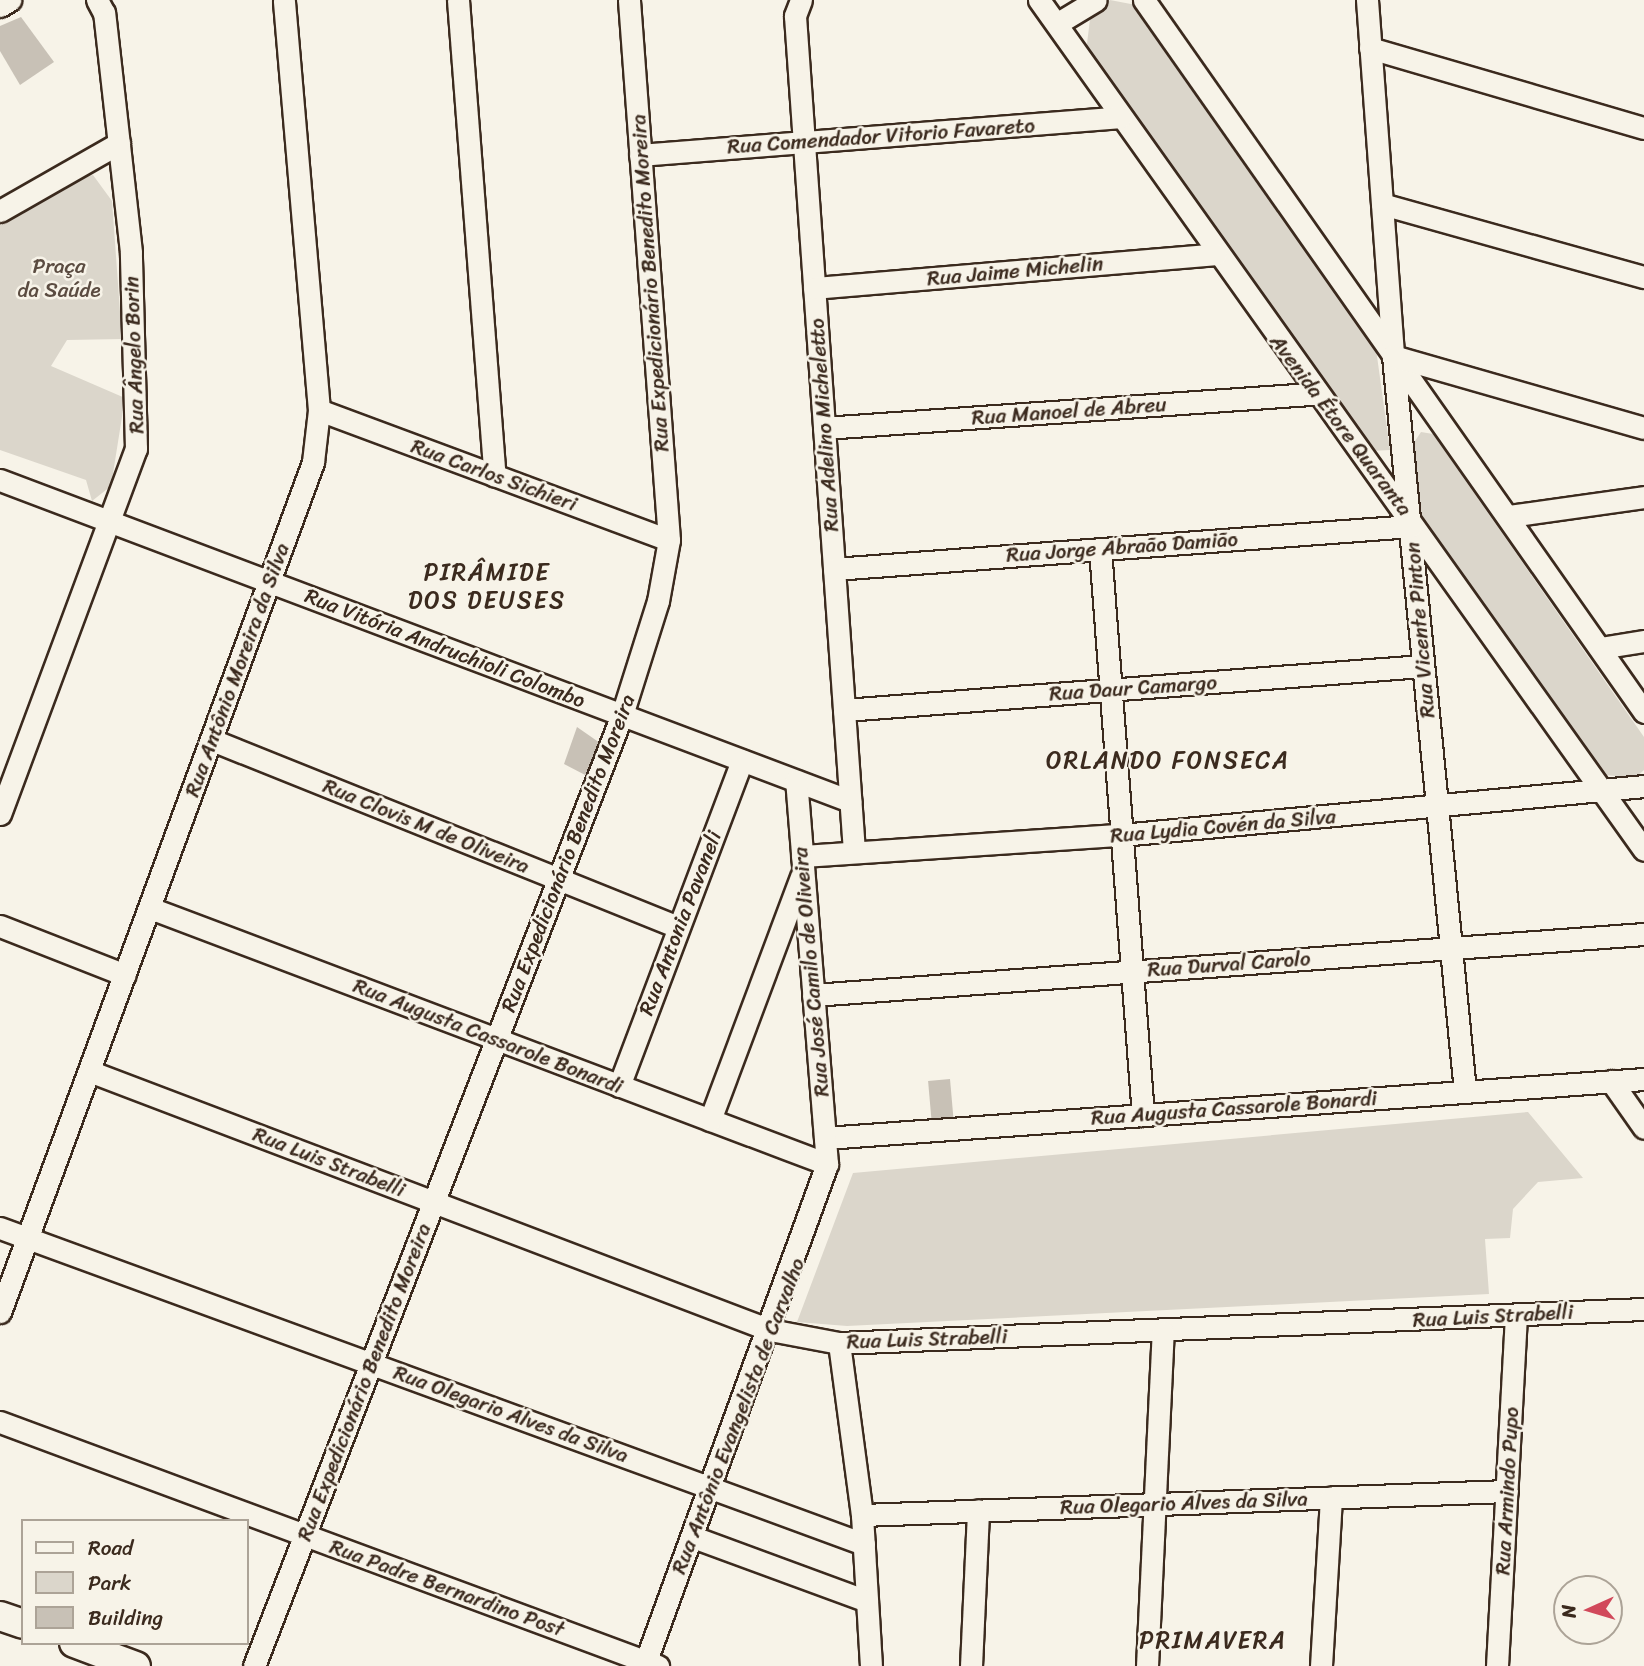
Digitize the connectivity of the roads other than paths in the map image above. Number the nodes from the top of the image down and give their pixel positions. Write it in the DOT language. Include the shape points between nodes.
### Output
graph roads {
  1 [pos="10,0"];
  2 [pos="97,0"];
  3 [pos="284,0"];
  4 [pos="458,0"];
  5 [pos="629,0"];
  6 [pos="801,0"];
  7 [pos="1039,0"];
  8 [pos="1096,0"];
  9 [pos="1144,0"];
  10 [pos="1367,0"];
  11 [pos="0,6"];
  12 [pos="1058,23"];
  13 [pos="1370,48"];
  14 [pos="1121,117"];
  15 [pos="1644,128"];
  16 [pos="803,142"];
  17 [pos="119,143"];
  18 [pos="640,155"];
  19 [pos="1382,204"];
  20 [pos="0,211"];
  21 [pos="1216,254"];
  22 [pos="1644,277"];
  23 [pos="814,288"];
  24 [pos="1393,356"];
  25 [pos="1315,394"];
  26 [pos="318,410"];
  27 [pos="824,428"];
  28 [pos="1644,428"];
  29 [pos="495,476"];
  30 [pos="0,480"];
  31 [pos="1644,497"];
  32 [pos="1509,516"];
  33 [pos="110,521"];
  34 [pos="1410,521"];
  35 [pos="669,540"];
  36 [pos="1100,549"];
  37 [pos="834,569"];
  38 [pos="271,582"];
  39 [pos="1644,641"];
  40 [pos="1600,648"];
  41 [pos="1423,666"];
  42 [pos="1110,690"];
  43 [pos="844,710"];
  44 [pos="1644,712"];
  45 [pos="622,715"];
  46 [pos="212,740"];
  47 [pos="743,760"];
  48 [pos="796,780"];
  49 [pos="1644,786"];
  50 [pos="1604,793"];
  51 [pos="850,801"];
  52 [pos="1435,809"];
  53 [pos="0,814"];
  54 [pos="1122,835"];
  55 [pos="1644,850"];
  56 [pos="854,852"];
  57 [pos="802,863"];
  58 [pos="558,879"];
  59 [pos="150,908"];
  60 [pos="0,926"];
  61 [pos="678,927"];
  62 [pos="1644,934"];
  63 [pos="1447,948"];
  64 [pos="1132,971"];
  65 [pos="125,975"];
  66 [pos="813,995"];
  67 [pos="497,1039"];
  68 [pos="89,1071"];
  69 [pos="1644,1079"];
  70 [pos="1611,1081"];
  71 [pos="619,1086"];
  72 [pos="1465,1091"];
  73 [pos="1143,1115"];
  74 [pos="710,1120"];
  75 [pos="1644,1128"];
  76 [pos="825,1138"];
  77 [pos="827,1164"];
  78 [pos="434,1202"];
  79 [pos="0,1228"];
  80 [pos="28,1236"];
  81 [pos="1644,1309"];
  82 [pos="0,1312"];
  83 [pos="1516,1316"];
  84 [pos="770,1330"];
  85 [pos="1163,1332"];
  86 [pos="839,1343"];
  87 [pos="372,1362"];
  88 [pos="0,1422"];
  89 [pos="711,1488"];
  90 [pos="1507,1491"];
  91 [pos="1331,1497"];
  92 [pos="1155,1504"];
  93 [pos="978,1510"];
  94 [pos="862,1515"];
  95 [pos="305,1535"];
  96 [pos="693,1537"];
  97 [pos="864,1544"];
  98 [pos="867,1601"];
  99 [pos="0,1616"];
  100 [pos="21,1623"];
  101 [pos="79,1645"];
  102 [pos="649,1664"];
  103 [pos="136,1666"];
  104 [pos="254,1666"];
  105 [pos="871,1666"];
  106 [pos="971,1666"];
  107 [pos="1147,1666"];
  108 [pos="1321,1666"];
  109 [pos="1497,1666"];
  1 -- 11 [label="street"];
  2 -- 17 [label="street, Rua Ângelo Borin"];
  3 -- 26 [label="street, Rua Antônio Moreira da Silva"];
  4 -- 29 [label="street"];
  5 -- 18 [label="street, Rua Expedicionário Benedito Moreira"];
  6 -- 16 [label="street, Rua Adelino Micheletto" via="795,16"];
  7 -- 12 [label="street, Avenida Étore Quaranta"];
  8 -- 12 [label="street"];
  9 -- 24 [label="street"];
  10 -- 13 [label="street, Rua Vicente Pinton"];
  12 -- 14 [label="street, Avenida Étore Quaranta"];
  13 -- 15 [label="street"];
  13 -- 19 [label="street, Rua Vicente Pinton"];
  14 -- 16 [label="street, Rua Comendador Vitorio Favareto"];
  14 -- 21 [label="street, Avenida Étore Quaranta"];
  16 -- 18 [label="street, Rua Comendador Vitorio Favareto"];
  16 -- 23 [label="street, Rua Adelino Micheletto"];
  17 -- 20 [label="street"];
  17 -- 33 [label="street, Rua Ângelo Borin" via="137,400 136,449"];
  18 -- 35 [label="street, Rua Expedicionário Benedito Moreira"];
  19 -- 22 [label="street"];
  19 -- 24 [label="street, Rua Vicente Pinton"];
  21 -- 23 [label="street, Rua Jaime Michelin"];
  21 -- 25 [label="street, Avenida Étore Quaranta"];
  23 -- 27 [label="street, Rua Adelino Micheletto"];
  24 -- 28 [label="street"];
  24 -- 32 [label="street"];
  24 -- 34 [label="street, Rua Vicente Pinton"];
  25 -- 27 [label="street, Rua Manoel de Abreu"];
  25 -- 34 [label="street, Avenida Étore Quaranta"];
  26 -- 29 [label="street, Rua Carlos Sichieri"];
  26 -- 38 [label="street, Rua Antônio Moreira da Silva" via="313,462"];
  27 -- 37 [label="street, Rua Adelino Micheletto"];
  29 -- 35 [label="street, Rua Carlos Sichieri"];
  30 -- 33 [label="street, Rua Vitória Andruchioli Colombo"];
  31 -- 32 [label="street"];
  32 -- 40 [label="street"];
  33 -- 38 [label="street, Rua Vitória Andruchioli Colombo"];
  33 -- 53 [label="street, Rua Ângelo Borin"];
  34 -- 36 [label="street, Rua Jorge Abraão Damião"];
  34 -- 41 [label="street, Rua Vicente Pinton"];
  34 -- 50 [label="street, Avenida Étore Quaranta"];
  35 -- 45 [label="street, Rua Expedicionário Benedito Moreira" via="658,601"];
  36 -- 37 [label="street, Rua Jorge Abraão Damião"];
  36 -- 42 [label="street"];
  37 -- 43 [label="street, Rua Adelino Micheletto"];
  38 -- 45 [label="street, Rua Vitória Andruchioli Colombo"];
  38 -- 46 [label="street, Rua Antônio Moreira da Silva"];
  39 -- 40 [label="street"];
  40 -- 44 [label="street"];
  41 -- 42 [label="street, Rua Daur Camargo"];
  41 -- 52 [label="street, Rua Vicente Pinton"];
  42 -- 43 [label="street, Rua Daur Camargo"];
  42 -- 54 [label="street"];
  43 -- 51 [label="street, Rua Adelino Micheletto"];
  45 -- 47 [label="street, Rua Vitória Andruchioli Colombo"];
  45 -- 58 [label="street, Rua Expedicionário Benedito Moreira"];
  46 -- 58 [label="street, Rua Clovis M de Oliveira"];
  46 -- 59 [label="street, Rua Antônio Moreira da Silva"];
  47 -- 48 [label="street, Rua Vitória Andruchioli Colombo"];
  47 -- 61 [label="street, Rua Antonia Pavaneli"];
  48 -- 51 [label="street, Rua Vitória Andruchioli Colombo"];
  48 -- 57 [label="street, Rua José Camilo de Oliveira"];
  49 -- 50 [label="street, Rua Lydia Covén da Silva"];
  50 -- 52 [label="street, Rua Lydia Covén da Silva"];
  50 -- 55 [label="street, Avenida Étore Quaranta"];
  51 -- 56 [label="street, Rua Adelino Micheletto"];
  52 -- 54 [label="street, Rua Lydia Covén da Silva"];
  52 -- 63 [label="street, Rua Vicente Pinton"];
  54 -- 56 [label="street, Rua Lydia Covén da Silva"];
  54 -- 64 [label="street"];
  56 -- 57 [label="street, Rua Lydia Covén da Silva"];
  57 -- 66 [label="street, Rua José Camilo de Oliveira"];
  57 -- 74 [label="street"];
  58 -- 61 [label="street, Rua Clovis M de Oliveira"];
  58 -- 67 [label="street, Rua Expedicionário Benedito Moreira"];
  59 -- 65 [label="street, Rua Antônio Moreira da Silva"];
  59 -- 67 [label="street, Rua Augusta Cassarole Bonardi"];
  60 -- 65 [label="street"];
  61 -- 71 [label="street, Rua Antonia Pavaneli"];
  62 -- 63 [label="street, Rua Durval Carolo"];
  63 -- 64 [label="street, Rua Durval Carolo"];
  63 -- 72 [label="street, Rua Vicente Pinton"];
  64 -- 66 [label="street, Rua Durval Carolo"];
  64 -- 73 [label="street"];
  65 -- 68 [label="street, Rua Antônio Moreira da Silva"];
  66 -- 76 [label="street, Rua José Camilo de Oliveira"];
  67 -- 71 [label="street, Rua Augusta Cassarole Bonardi"];
  67 -- 78 [label="street, Rua Expedicionário Benedito Moreira"];
  68 -- 78 [label="street, Rua Luis Strabelli"];
  68 -- 80 [label="street, Rua Antônio Moreira da Silva"];
  69 -- 70 [label="street, Rua Augusta Cassarole Bonardi"];
  70 -- 72 [label="street, Rua Augusta Cassarole Bonardi"];
  70 -- 75 [label="street"];
  71 -- 74 [label="street, Rua Augusta Cassarole Bonardi"];
  72 -- 73 [label="street, Rua Augusta Cassarole Bonardi"];
  73 -- 76 [label="street, Rua Augusta Cassarole Bonardi"];
  74 -- 77 [label="street, Rua Augusta Cassarole Bonardi"];
  76 -- 77 [label="street, Rua José Camilo de Oliveira"];
  77 -- 84 [label="street, Rua Antônio Evangelista de Carvalho"];
  78 -- 84 [label="street, Rua Luis Strabelli"];
  78 -- 87 [label="street, Rua Expedicionário Benedito Moreira"];
  79 -- 80 [label="street, Rua Olegario Alves da Silva"];
  80 -- 82 [label="street, Rua Antônio Moreira da Silva"];
  80 -- 87 [label="street, Rua Olegario Alves da Silva"];
  81 -- 83 [label="street, Rua Luis Strabelli"];
  83 -- 85 [label="street, Rua Luis Strabelli"];
  83 -- 90 [label="street, Rua Armindo Pupo"];
  84 -- 86 [label="street, Rua Luis Strabelli"];
  84 -- 89 [label="street, Rua Antônio Evangelista de Carvalho"];
  85 -- 86 [label="street, Rua Luis Strabelli"];
  85 -- 92 [label="street"];
  86 -- 94 [label="street"];
  87 -- 89 [label="street, Rua Olegario Alves da Silva"];
  87 -- 95 [label="street, Rua Expedicionário Benedito Moreira"];
  88 -- 95 [label="street, Rua Padre Bernardino Post"];
  89 -- 96 [label="street, Rua Antônio Evangelista de Carvalho"];
  89 -- 97 [label="street, Rua Olegario Alves da Silva"];
  90 -- 91 [label="street, Rua Olegario Alves da Silva"];
  90 -- 109 [label="street, Rua Armindo Pupo"];
  91 -- 92 [label="street, Rua Olegario Alves da Silva"];
  91 -- 108 [label="street"];
  92 -- 93 [label="street, Rua Olegario Alves da Silva"];
  92 -- 107 [label="street"];
  93 -- 94 [label="street, Rua Olegario Alves da Silva"];
  93 -- 106 [label="street"];
  94 -- 97 [label="street"];
  95 -- 102 [label="street, Rua Padre Bernardino Post"];
  95 -- 104 [label="street, Rua Expedicionário Benedito Moreira"];
  96 -- 98 [label="street"];
  96 -- 102 [label="street, Rua Antônio Evangelista de Carvalho"];
  97 -- 98 [label="street"];
  98 -- 105 [label="street"];
  99 -- 100 [label="main road"];
  101 -- 103 [label="main road"];
}
